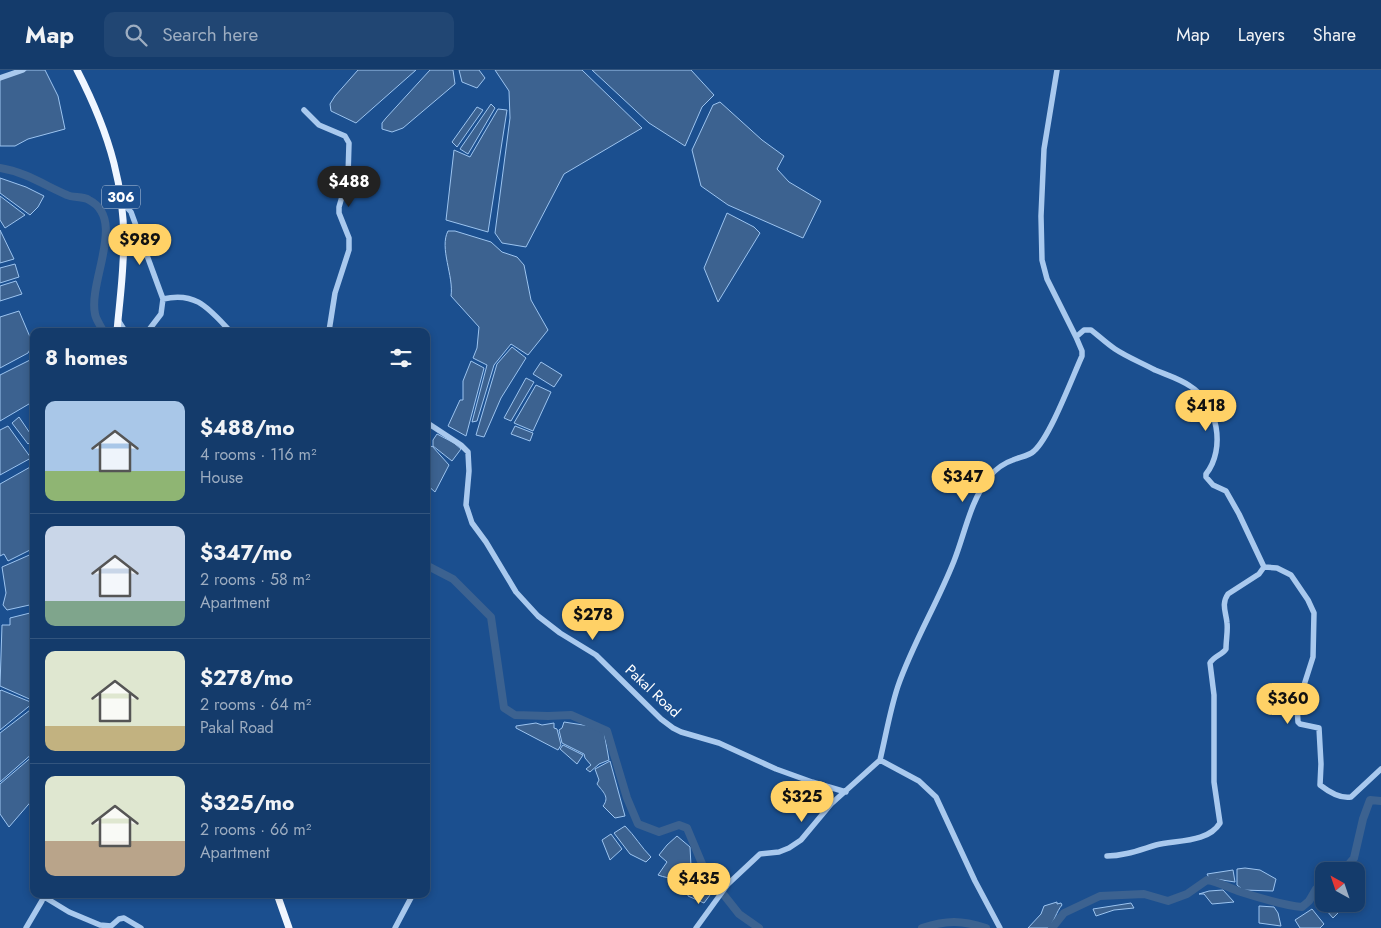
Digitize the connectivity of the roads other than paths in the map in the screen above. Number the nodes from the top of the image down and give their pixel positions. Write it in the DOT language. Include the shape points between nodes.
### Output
graph roads {
  1 [pos="23,70"];
  2 [pos="77,70"];
  3 [pos="1057,70"];
  4 [pos="0,78"];
  5 [pos="304,110"];
  6 [pos="122,201"];
  7 [pos="163,299"];
  8 [pos="118,320"];
  9 [pos="117,328"];
  10 [pos="123,328"];
  11 [pos="150,328"];
  12 [pos="227,328"];
  13 [pos="329,328"];
  14 [pos="1076,337"];
  15 [pos="430,425"];
  16 [pos="1264,567"];
  17 [pos="880,760"];
  18 [pos="1381,769"];
  19 [pos="846,792"];
  20 [pos="1107,856"];
  21 [pos="278,898"];
  22 [pos="411,898"];
  23 [pos="999,926"];
  24 [pos="26,928"];
  25 [pos="141,928"];
  26 [pos="289,928"];
  27 [pos="395,928"];
  28 [pos="696,928"];
  1 -- 4 [label="street"];
  2 -- 6 [label="main road, 306" via="105,130"];
  3 -- 14 [label="street" via="1044,149 1042,260 1047,279"];
  5 -- 13 [label="street" via="319,125 344,136 348,143 348,176 339,213 349,238 349,250 335,293"];
  6 -- 7 [label="street" via="131,212"];
  6 -- 8 [label="main road, 306" via="124,261"];
  7 -- 11 [label="street" via="161,314"];
  7 -- 12 [label="street" via="181,296 194,300"];
  8 -- 9 [label="main road, 306"];
  8 -- 10 [label="street"];
  14 -- 16 [label="street" via="1084,330 1091,330 1114,349 1190,386 1201,395 1209,407 1218,444 1206,477 1213,485 1226,491"];
  14 -- 17 [label="street" via="1082,356 1037,449 998,468 976,499 954,562 899,685"];
  15 -- 19 [label="street, Pakal Road" via="468,452 466,505 472,523 516,592 538,616 560,634 596,655 673,728 719,742 776,769"];
  16 -- 18 [label="street" via="1277,568 1291,575 1314,612 1313,657 1296,707 1300,724 1319,728 1320,785 1345,798 1352,797"];
  16 -- 20 [label="street" via="1225,598 1226,649 1210,663 1214,695 1214,782 1220,823 1192,840"];
  17 -- 19 [label="street"];
  17 -- 23 [label="street" via="919,781 936,797"];
  19 -- 28 [label="street" via="831,804 801,840 778,852 760,854 719,894"];
  21 -- 26 [label="main road"];
  22 -- 27 [label="street"];
  24 -- 25 [label="street" via="46,898 100,925 111,926 121,918"];
}
